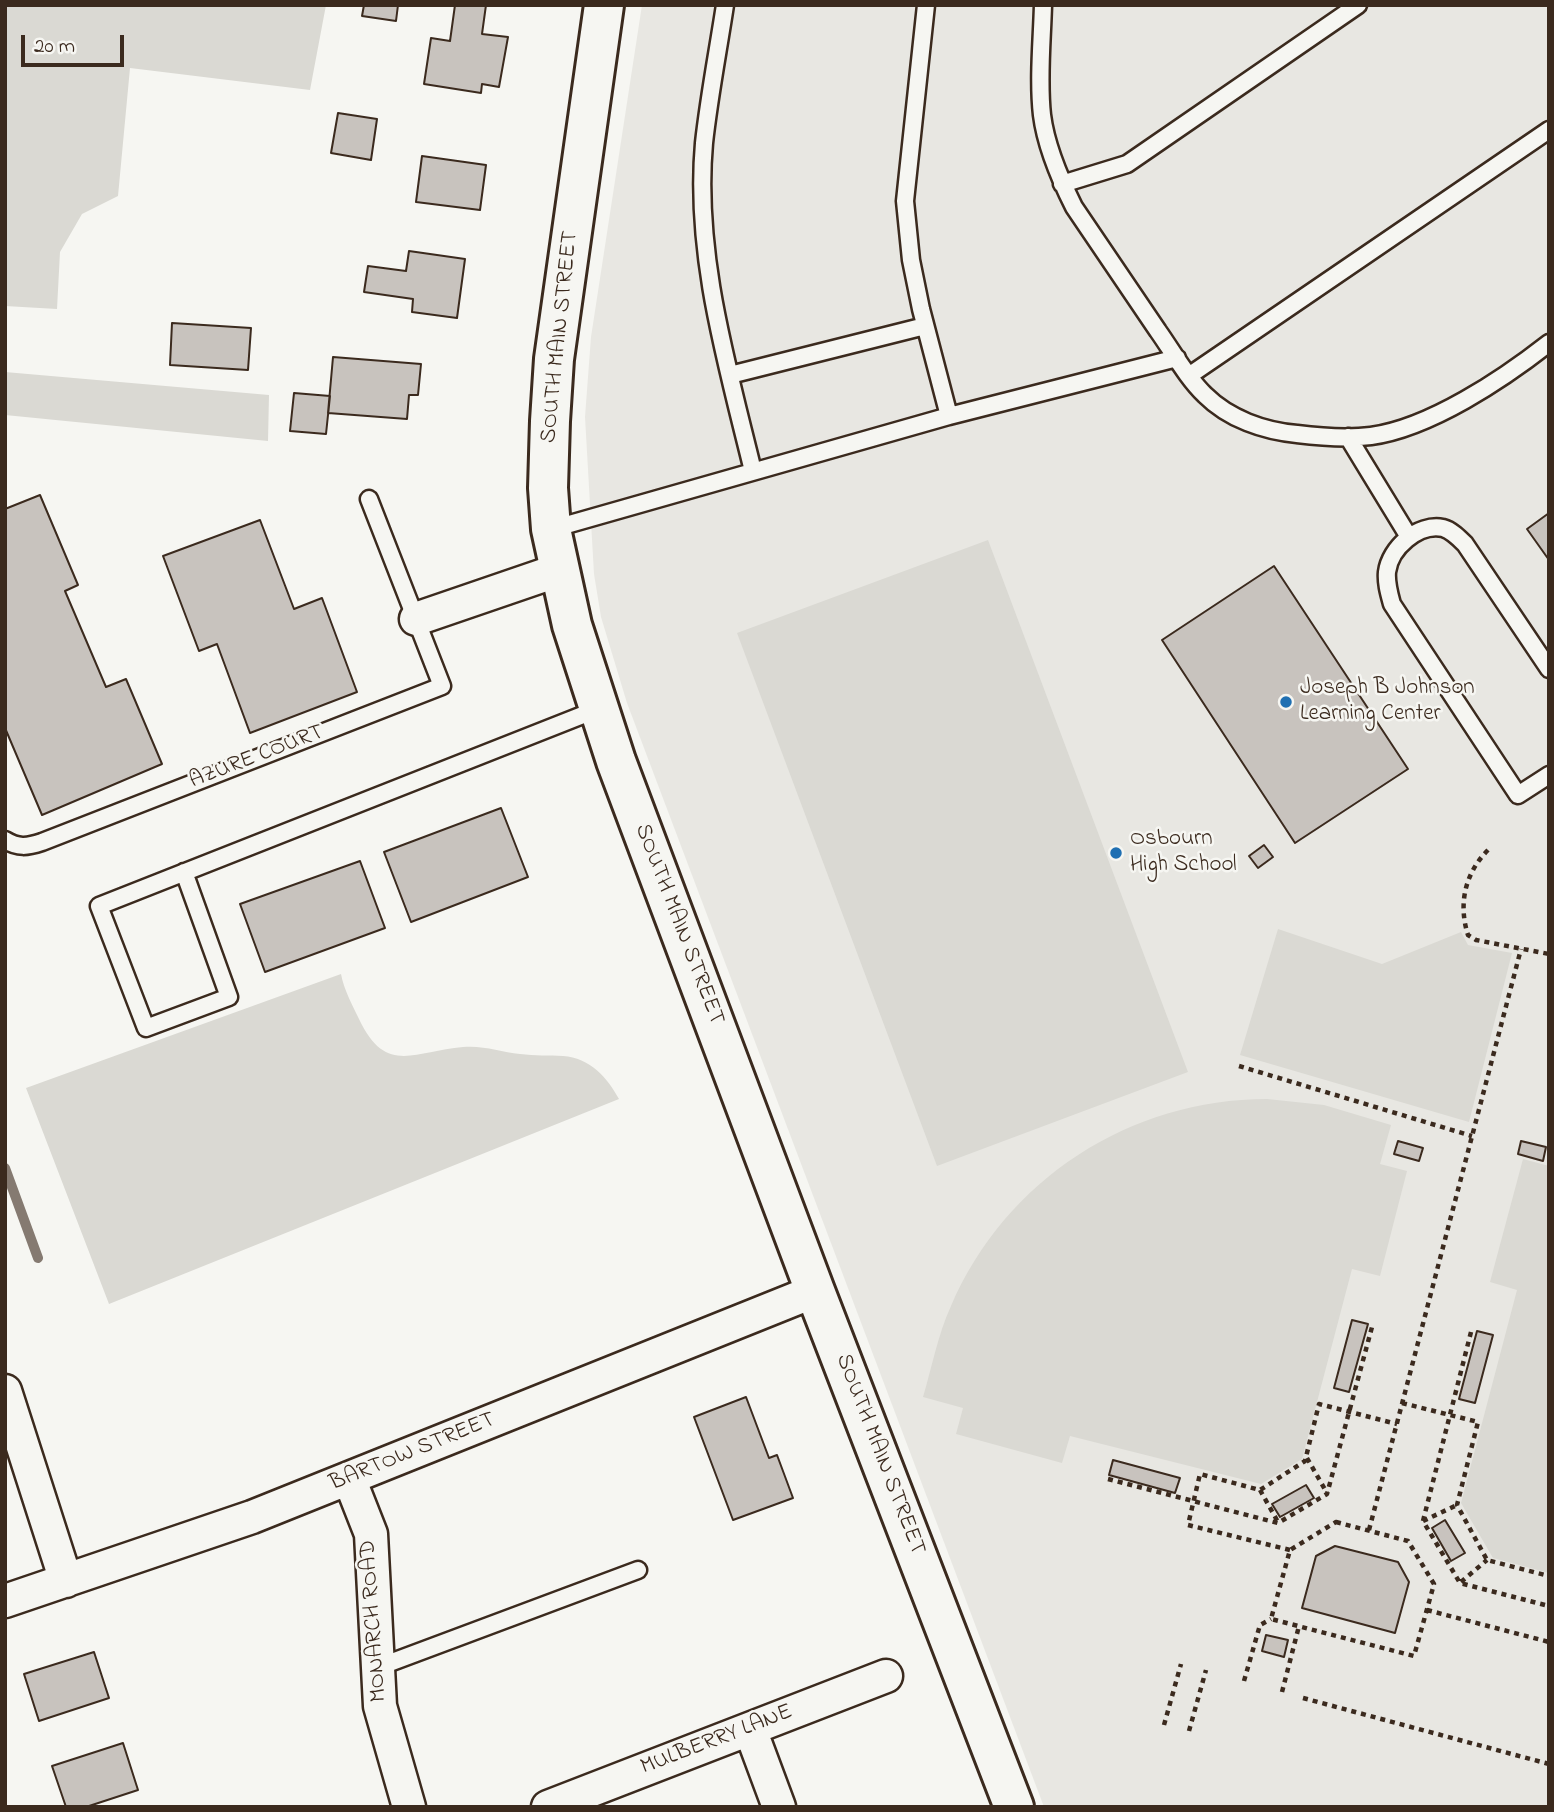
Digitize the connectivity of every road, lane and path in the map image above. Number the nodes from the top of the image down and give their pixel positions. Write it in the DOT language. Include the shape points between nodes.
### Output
graph roads {
  1 [pos="604,5"];
  2 [pos="724,5"];
  3 [pos="926,5"];
  4 [pos="1043,5"];
  5 [pos="1357,5"];
  6 [pos="1549,130"];
  7 [pos="1062,184"];
  8 [pos="925,326"];
  9 [pos="1549,342"];
  10 [pos="1177,358"];
  11 [pos="730,375"];
  12 [pos="1190,375"];
  13 [pos="949,416"];
  14 [pos="1348,437"];
  15 [pos="753,471"];
  16 [pos="369,499"];
  17 [pos="551,529"];
  18 [pos="1409,537"];
  19 [pos="559,570"];
  20 [pos="416,619"];
  21 [pos="1549,669"];
  22 [pos="598,709"];
  23 [pos="1549,775"];
  24 [pos="5,840"];
  25 [pos="1488,850"];
  26 [pos="184,872"];
  27 [pos="1521,949"];
  28 [pos="1549,954"];
  29 [pos="1239,1066"];
  30 [pos="1472,1136"];
  31 [pos="815,1292"];
  32 [pos="1372,1327"];
  33 [pos="1471,1332"];
  34 [pos="5,1391"];
  35 [pos="1402,1403"];
  36 [pos="1349,1412"];
  37 [pos="1450,1416"];
  38 [pos="1396,1424"];
  39 [pos="1306,1458"];
  40 [pos="349,1478"];
  41 [pos="1108,1479"];
  42 [pos="1260,1489"];
  43 [pos="1327,1494"];
  44 [pos="1194,1501"];
  45 [pos="1457,1506"];
  46 [pos="1423,1521"];
  47 [pos="1278,1523"];
  48 [pos="1369,1531"];
  49 [pos="1290,1550"];
  50 [pos="1488,1560"];
  51 [pos="638,1570"];
  52 [pos="1549,1576"];
  53 [pos="66,1581"];
  54 [pos="1460,1583"];
  55 [pos="5,1601"];
  56 [pos="1549,1606"];
  57 [pos="1427,1610"];
  58 [pos="1271,1619"];
  59 [pos="1299,1626"];
  60 [pos="1549,1642"];
  61 [pos="1181,1664"];
  62 [pos="376,1668"];
  63 [pos="1206,1671"];
  64 [pos="886,1676"];
  65 [pos="1244,1681"];
  66 [pos="1282,1692"];
  67 [pos="1303,1698"];
  68 [pos="1164,1725"];
  69 [pos="750,1728"];
  70 [pos="1189,1731"];
  71 [pos="1549,1763"];
  72 [pos="409,1807"];
  73 [pos="548,1807"];
  74 [pos="779,1807"];
  75 [pos="1014,1807"];
  1 -- 17 [label="street, SOUTH MAIN STREET" via="554,359 548,488"];
  2 -- 11 [label="lane" via="704,145 704,205 717,324"];
  3 -- 8 [label="lane" via="905,201"];
  4 -- 7 [label="lane" via="1042,115"];
  5 -- 7 [label="lane" via="1127,164"];
  6 -- 12 [label="lane"];
  7 -- 10 [label="lane"];
  8 -- 11 [label="lane"];
  8 -- 13 [label="lane"];
  9 -- 14 [label="lane" via="1512,372 1456,405 1373,436"];
  10 -- 12 [label="lane"];
  10 -- 13 [label="lane"];
  11 -- 15 [label="lane"];
  12 -- 14 [label="lane" via="1204,394 1241,420 1275,432"];
  13 -- 15 [label="lane"];
  14 -- 18 [label="lane"];
  15 -- 17 [label="lane"];
  16 -- 20 [label="lane, AZURE COURT"];
  17 -- 19 [label="street, SOUTH MAIN STREET"];
  18 -- 21 [label="lane" via="1429,528 1443,528 1465,544"];
  18 -- 23 [label="lane" via="1387,569 1392,604 1518,795"];
  19 -- 20 [label="street"];
  19 -- 22 [label="street, SOUTH MAIN STREET"];
  20 -- 24 [label="lane, AZURE COURT" via="442,686 42,842 15,846"];
  22 -- 26 [label="lane"];
  22 -- 31 [label="street, SOUTH MAIN STREET"];
  25 -- 27 [label="path" via="1476,862 1465,890 1467,933 1476,940"];
  26 -- 26 [label="lane" via="229,997 146,1028 99,906"];
  27 -- 28 [label="path"];
  27 -- 30 [label="path"];
  29 -- 30 [label="path"];
  30 -- 35 [label="path"];
  31 -- 40 [label="street, BARTOW STREET"];
  31 -- 75 [label="street, SOUTH MAIN STREET"];
  32 -- 36 [label="path"];
  33 -- 37 [label="path"];
  34 -- 53 [label="street"];
  35 -- 37 [label="path"];
  35 -- 38 [label="path"];
  36 -- 38 [label="path"];
  36 -- 39 [label="path" via="1320,1404"];
  36 -- 43 [label="path"];
  37 -- 45 [label="path" via="1478,1422"];
  37 -- 46 [label="path"];
  38 -- 48 [label="path"];
  39 -- 42 [label="path"];
  39 -- 43 [label="path"];
  40 -- 53 [label="street, BARTOW STREET" via="209,1533"];
  40 -- 62 [label="street, MONARCH ROAD" via="371,1534"];
  41 -- 44 [label="path"];
  42 -- 44 [label="path" via="1200,1474"];
  42 -- 47 [label="path"];
  43 -- 47 [label="path"];
  44 -- 47 [label="path"];
  44 -- 49 [label="path" via="1188,1525"];
  45 -- 46 [label="path"];
  45 -- 50 [label="path"];
  46 -- 54 [label="path"];
  48 -- 49 [label="path" via="1336,1522"];
  48 -- 57 [label="path" via="1408,1541 1434,1584"];
  49 -- 58 [label="path"];
  50 -- 52 [label="path"];
  50 -- 54 [label="path"];
  51 -- 62 [label="lane"];
  53 -- 55 [label="street, BARTOW STREET"];
  54 -- 56 [label="path"];
  57 -- 59 [label="path" via="1414,1656"];
  57 -- 60 [label="path"];
  58 -- 59 [label="path"];
  58 -- 65 [label="path" via="1260,1625"];
  59 -- 66 [label="path"];
  61 -- 68 [label="path"];
  62 -- 72 [label="street, MONARCH ROAD" via="385,1732"];
  63 -- 70 [label="path"];
  64 -- 69 [label="street, MULBERRY LANE"];
  67 -- 71 [label="path"];
  69 -- 73 [label="street, MULBERRY LANE"];
  69 -- 74 [label="street"];
}
